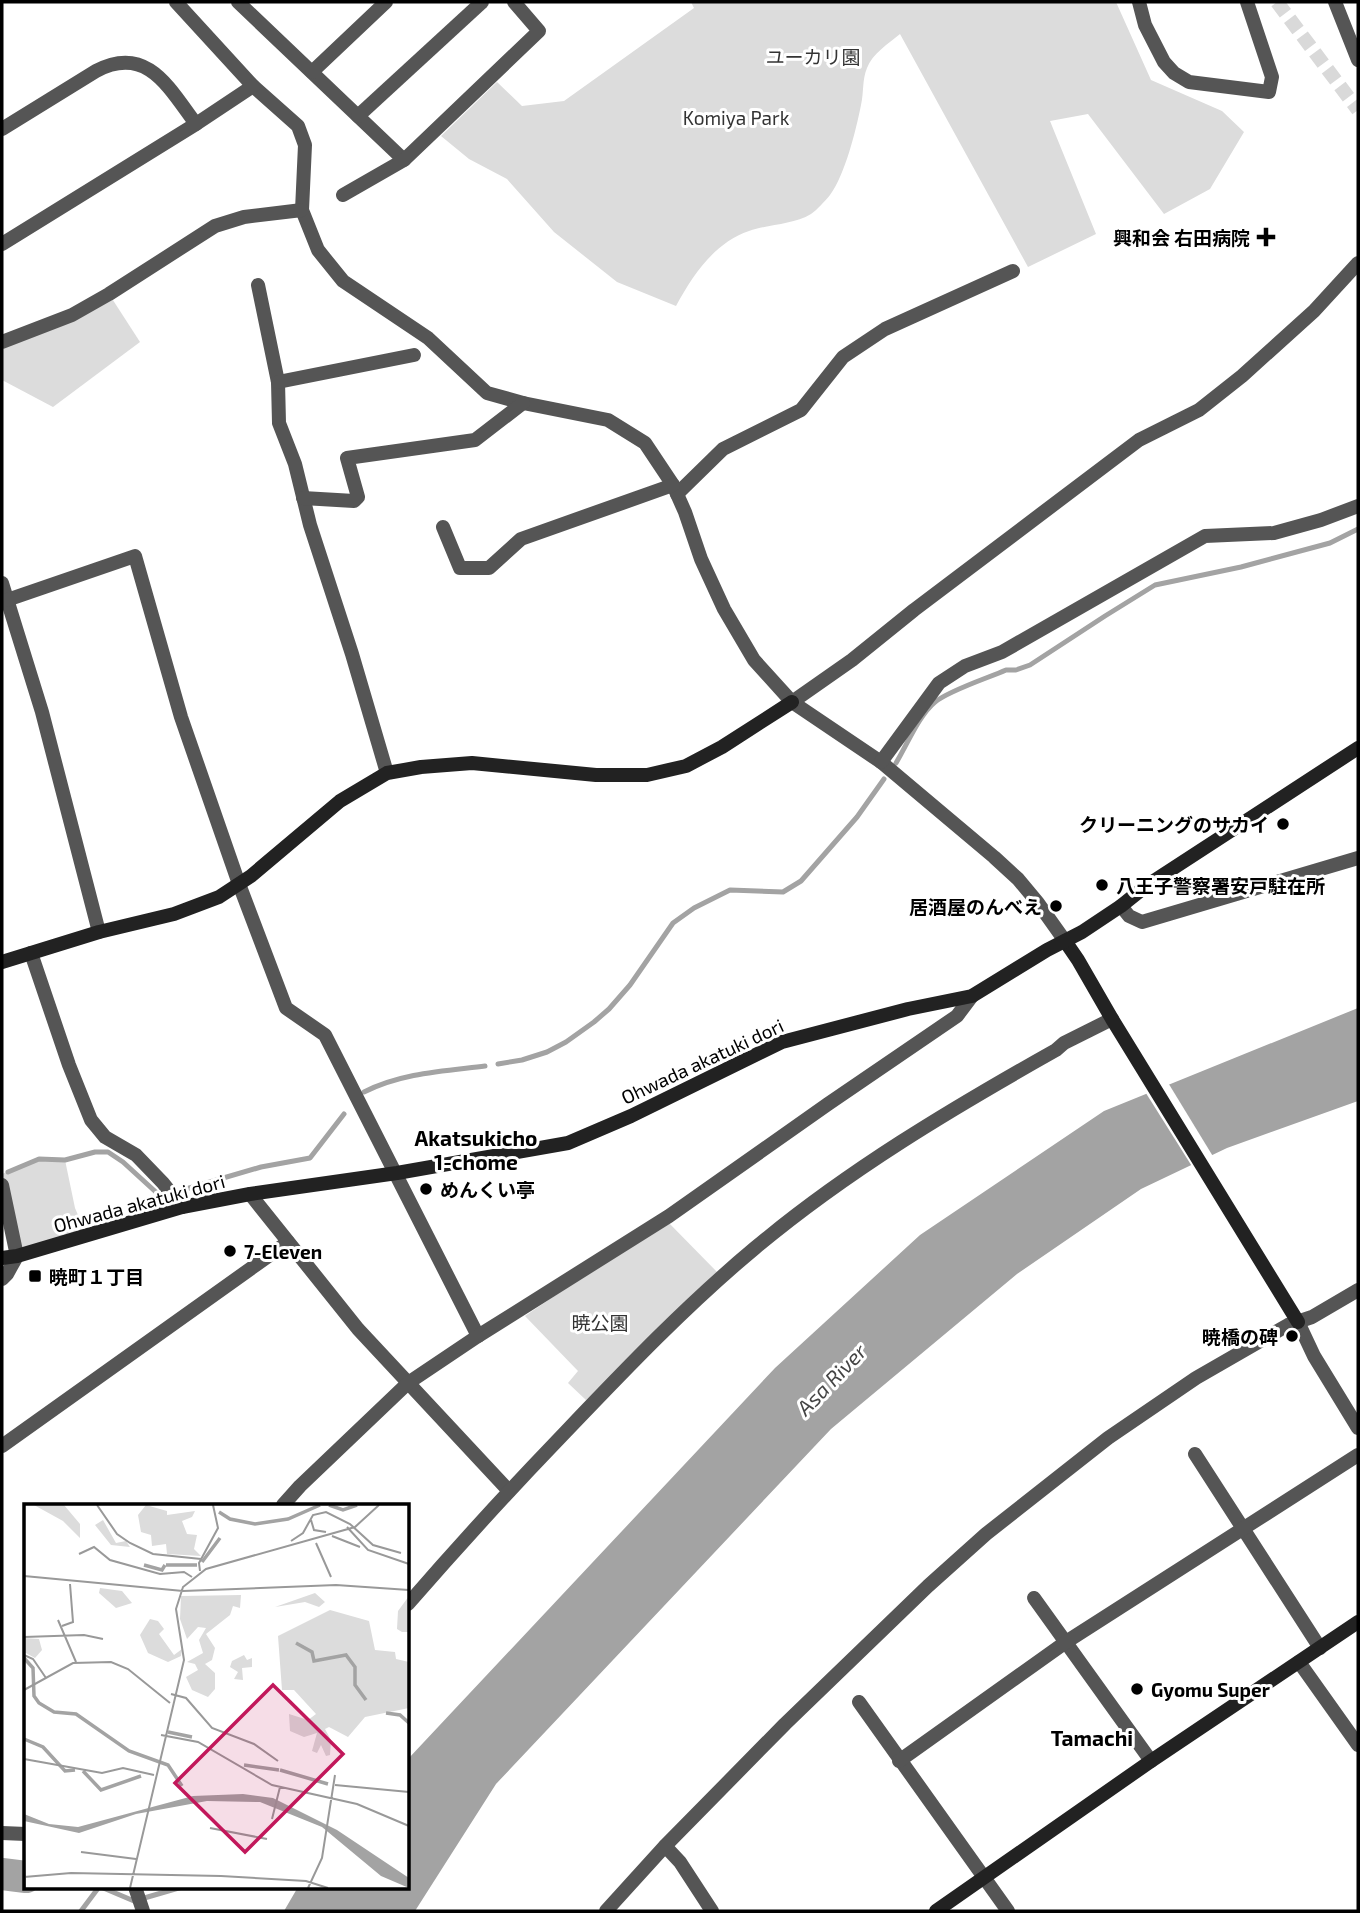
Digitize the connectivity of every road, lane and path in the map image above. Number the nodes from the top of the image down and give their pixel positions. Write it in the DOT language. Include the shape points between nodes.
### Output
graph roads {
  1 [pos="176,2"];
  2 [pos="238,2"];
  3 [pos="386,2"];
  4 [pos="482,2"];
  5 [pos="514,2"];
  6 [pos="1139,2"];
  7 [pos="1247,2"];
  8 [pos="1335,2"];
  9 [pos="1358,60"];
  10 [pos="312,72"];
  11 [pos="253,86"];
  12 [pos="358,116"];
  13 [pos="196,124"];
  14 [pos="2,129"];
  15 [pos="404,160"];
  16 [pos="343,195"];
  17 [pos="302,210"];
  18 [pos="2,244"];
  19 [pos="1358,263"];
  20 [pos="1013,271"];
  21 [pos="258,285"];
  22 [pos="2,342"];
  23 [pos="414,355"];
  24 [pos="278,382"];
  25 [pos="523,403"];
  26 [pos="675,490"];
  27 [pos="303,498"];
  28 [pos="1358,506"];
  29 [pos="443,527"];
  30 [pos="2,583"];
  31 [pos="7,600"];
  32 [pos="792,702"];
  33 [pos="1358,748"];
  34 [pos="881,762"];
  35 [pos="387,773"];
  36 [pos="1358,858"];
  37 [pos="239,884"];
  38 [pos="1121,906"];
  39 [pos="99,932"];
  40 [pos="1065,941"];
  41 [pos="31,953"];
  42 [pos="2,962"];
  43 [pos="972,996"];
  44 [pos="1116,1025"];
  45 [pos="397,1173"];
  46 [pos="2,1185"];
  47 [pos="250,1194"];
  48 [pos="175,1198"];
  49 [pos="288,1242"];
  50 [pos="17,1256"];
  51 [pos="2,1258"];
  52 [pos="2,1279"];
  53 [pos="1358,1290"];
  54 [pos="1294,1315"];
  55 [pos="478,1336"];
  56 [pos="408,1383"];
  57 [pos="1358,1428"];
  58 [pos="2,1446"];
  59 [pos="1195,1454"];
  60 [pos="1358,1455"];
  61 [pos="509,1491"];
  62 [pos="284,1504"];
  63 [pos="1241,1528"];
  64 [pos="1034,1598"];
  65 [pos="410,1602"];
  66 [pos="1358,1622"];
  67 [pos="1066,1642"];
  68 [pos="1320,1648"];
  69 [pos="1299,1662"];
  70 [pos="859,1702"];
  71 [pos="1358,1745"];
  72 [pos="899,1761"];
  73 [pos="1151,1761"];
  74 [pos="665,1846"];
  75 [pos="985,1879"];
  76 [pos="135,1888"];
  77 [pos="143,1911"];
  78 [pos="606,1911"];
  79 [pos="712,1911"];
  80 [pos="936,1911"];
  81 [pos="1008,1911"];
  1 -- 11 [label="street"];
  2 -- 10 [label="street"];
  3 -- 10 [label="street"];
  4 -- 12 [label="street"];
  5 -- 15 [label="street" via="539,31"];
  6 -- 7 [label="street" via="1145,25 1174,73 1189,82 1269,92 1272,77"];
  8 -- 9 [label="street"];
  10 -- 12 [label="street"];
  11 -- 13 [label="street"];
  11 -- 17 [label="street" via="298,126 305,145"];
  12 -- 15 [label="street"];
  13 -- 14 [label="street" via="150,69 125,61 96,71"];
  13 -- 18 [label="street"];
  15 -- 16 [label="street"];
  17 -- 22 [label="street" via="215,226 72,315"];
  17 -- 25 [label="street" via="318,250 343,281 428,338 487,393"];
  19 -- 32 [label="street" via="1314,311 1199,410 1139,440"];
  20 -- 26 [label="street" via="885,329 843,357 801,410 723,449"];
  21 -- 24 [label="street"];
  23 -- 24 [label="street"];
  24 -- 27 [label="street" via="279,423"];
  25 -- 26 [label="street" via="608,420 645,443"];
  25 -- 27 [label="street" via="475,440 347,458 358,497 354,501"];
  26 -- 29 [label="street" via="520,539 489,568 460,568"];
  26 -- 32 [label="street" via="724,609 754,660"];
  27 -- 35 [label="street"];
  28 -- 34 [label="street" via="1273,533 1205,536 939,683"];
  30 -- 31 [label="street"];
  31 -- 37 [label="street" via="135,556 181,717"];
  31 -- 39 [label="street" via="42,712"];
  32 -- 34 [label="street"];
  32 -- 35 [label="street" via="686,766 647,775 472,763"];
  33 -- 38 [label="street, Ohwada akatuki dori"];
  34 -- 40 [label="street" via="1018,879"];
  35 -- 37 [label="street" via="341,801"];
  36 -- 38 [label="street" via="1142,922"];
  37 -- 39 [label="street" via="174,914"];
  37 -- 45 [label="street" via="286,1008 325,1035"];
  38 -- 40 [label="street, Ohwada akatuki dori"];
  39 -- 41 [label="street"];
  40 -- 43 [label="street, Ohwada akatuki dori"];
  40 -- 44 [label="street"];
  41 -- 42 [label="street"];
  41 -- 48 [label="street" via="91,1120 105,1137 136,1155"];
  43 -- 45 [label="street, Ohwada akatuki dori" via="782,1042 568,1143"];
  43 -- 55 [label="street" via="957,1016 669,1216"];
  44 -- 54 [label="street"];
  44 -- 61 [label="street" via="1064,1043 990,1087 866,1166 782,1227 657,1336"];
  45 -- 47 [label="street, Ohwada akatuki dori"];
  45 -- 55 [label="street"];
  46 -- 50 [label="street"];
  47 -- 48 [label="street, Ohwada akatuki dori"];
  47 -- 49 [label="street"];
  48 -- 50 [label="street, Ohwada akatuki dori"];
  49 -- 56 [label="street"];
  49 -- 58 [label="street"];
  50 -- 51 [label="street, Ohwada akatuki dori"];
  50 -- 52 [label="street"];
  53 -- 54 [label="street" via="1312,1317"];
  54 -- 57 [label="street"];
  54 -- 74 [label="street" via="1108,1438 986,1534 865,1646"];
  55 -- 56 [label="street"];
  56 -- 61 [label="street"];
  56 -- 62 [label="street"];
  59 -- 63 [label="street"];
  60 -- 63 [label="street"];
  61 -- 65 [label="street"];
  63 -- 67 [label="street"];
  63 -- 68 [label="street"];
  64 -- 67 [label="street"];
  66 -- 68 [label="street"];
  67 -- 72 [label="street"];
  67 -- 73 [label="street"];
  68 -- 69 [label="street"];
  69 -- 71 [label="street"];
  69 -- 73 [label="street"];
  70 -- 72 [label="street"];
  72 -- 75 [label="street"];
  73 -- 75 [label="street"];
  74 -- 78 [label="street"];
  74 -- 79 [label="street"];
  75 -- 80 [label="street"];
  75 -- 81 [label="street"];
  76 -- 77 [label="street"];
}
